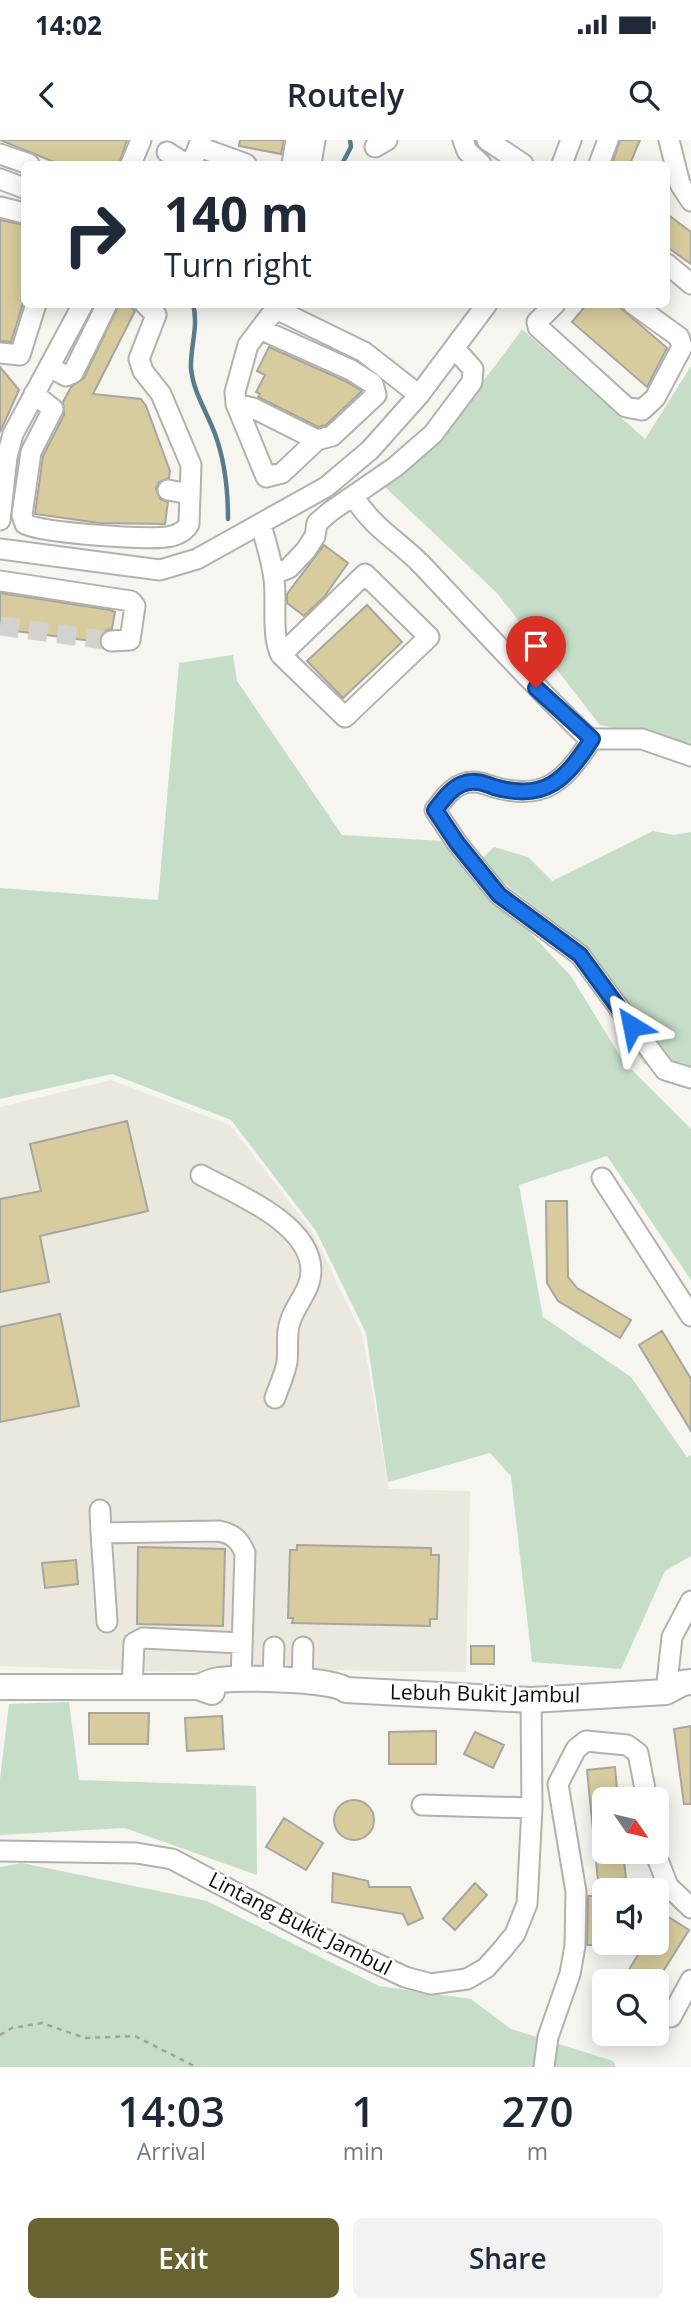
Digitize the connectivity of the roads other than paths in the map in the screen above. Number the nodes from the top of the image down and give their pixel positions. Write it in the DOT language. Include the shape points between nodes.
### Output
graph roads {
  1 [pos="141,140"];
  2 [pos="296,140"];
  3 [pos="315,140"];
  4 [pos="463,140"];
  5 [pos="487,140"];
  6 [pos="571,140"];
  7 [pos="608,140"];
  8 [pos="669,140"];
  9 [pos="200,143"];
  10 [pos="0,154"];
  11 [pos="21,161"];
  12 [pos="132,161"];
  13 [pos="188,161"];
  14 [pos="239,161"];
  15 [pos="292,161"];
  16 [pos="312,161"];
  17 [pos="477,161"];
  18 [pos="518,161"];
  19 [pos="563,161"];
  20 [pos="600,161"];
  21 [pos="0,179"];
  22 [pos="21,187"];
  23 [pos="691,201"];
  24 [pos="0,207"];
  25 [pos="21,212"];
  26 [pos="670,266"];
  27 [pos="691,284"];
  28 [pos="35,308"];
  29 [pos="81,308"];
  30 [pos="105,308"];
  31 [pos="149,308"];
  32 [pos="280,308"];
  33 [pos="283,308"];
  34 [pos="484,308"];
  35 [pos="542,308"];
  36 [pos="639,308"];
  37 [pos="260,329"];
  38 [pos="455,349"];
  39 [pos="0,353"];
  40 [pos="50,367"];
  41 [pos="34,394"];
  42 [pos="419,395"];
  43 [pos="236,404"];
  44 [pos="317,440"];
  45 [pos="168,490"];
  46 [pos="190,494"];
  47 [pos="353,496"];
  48 [pos="0,520"];
  49 [pos="261,525"];
  50 [pos="0,549"];
  51 [pos="97,563"];
  52 [pos="274,574"];
  53 [pos="0,581"];
  54 [pos="92,595"];
  55 [pos="111,641"];
  56 [pos="281,655"];
  57 [pos="592,739"];
  58 [pos="691,755"];
  59 [pos="691,1078"];
  60 [pos="201,1175"];
  61 [pos="602,1178"];
  62 [pos="691,1316"];
  63 [pos="275,1398"];
  64 [pos="100,1510"];
  65 [pos="101,1533"];
  66 [pos="691,1601"];
  67 [pos="107,1622"];
  68 [pos="240,1643"];
  69 [pos="274,1647"];
  70 [pos="303,1647"];
  71 [pos="241,1680"];
  72 [pos="273,1681"];
  73 [pos="302,1682"];
  74 [pos="691,1682"];
  75 [pos="0,1687"];
  76 [pos="198,1687"];
  77 [pos="132,1689"];
  78 [pos="346,1690"];
  79 [pos="666,1692"];
  80 [pos="531,1700"];
  81 [pos="691,1701"];
  82 [pos="532,1783"];
  83 [pos="558,1784"];
  84 [pos="645,1787"];
  85 [pos="422,1805"];
  86 [pos="532,1808"];
  87 [pos="0,1851"];
  88 [pos="660,1864"];
  89 [pos="691,1908"];
  90 [pos="691,1980"];
  91 [pos="671,2017"];
  92 [pos="544,2067"];
  1 -- 12 [label="street"];
  2 -- 15 [label="street"];
  3 -- 16 [label="street"];
  4 -- 17 [label="street"];
  5 -- 18 [label="street"];
  6 -- 19 [label="street"];
  7 -- 20 [label="street"];
  8 -- 23 [label="street" via="680,184"];
  9 -- 13 [label="street" via="193,160"];
  9 -- 14 [label="street"];
  10 -- 11 [label="street"];
  21 -- 22 [label="street"];
  24 -- 25 [label="street"];
  26 -- 27 [label="street"];
  28 -- 39 [label="street" via="20,355"];
  29 -- 40 [label="street"];
  30 -- 40 [label="street" via="73,373 66,376"];
  31 -- 46 [label="street" via="156,315 140,354 141,369 161,394 191,465"];
  32 -- 37 [label="street"];
  33 -- 42 [label="street" via="364,352"];
  34 -- 38 [label="street"];
  35 -- 36 [label="street" via="538,327 626,407 642,410 655,398 682,347 679,337"];
  37 -- 43 [label="street" via="248,345 234,392"];
  37 -- 44 [label="street" via="351,370 375,387 373,399 332,436"];
  38 -- 42 [label="street"];
  38 -- 47 [label="street" via="473,369 472,382 433,434"];
  40 -- 41 [label="street"];
  41 -- 46 [label="street" via="54,409 31,452 22,515 25,524 146,539 170,536 188,527"];
  41 -- 48 [label="street" via="10,446"];
  42 -- 49 [label="street" via="370,450 326,487"];
  43 -- 44 [label="street"];
  43 -- 44 [label="street" via="266,477 282,472"];
  45 -- 46 [label="street"];
  47 -- 52 [label="street" via="317,523 315,536 289,568"];
  47 -- 57 [label="street" via="369,521 418,562 536,688"];
  49 -- 51 [label="street" via="177,567 160,570"];
  49 -- 52 [label="street"];
  50 -- 51 [label="street"];
  51 -- 54 [label="street"];
  52 -- 56 [label="street" via="275,643"];
  53 -- 54 [label="street"];
  54 -- 55 [label="street" via="131,601 135,606 130,640"];
  56 -- 56 [label="street" via="345,717 429,637 368,574"];
  57 -- 58 [label="street" via="642,739"];
  57 -- 59 [label="street" via="574,766 549,787 520,791 472,781 451,790 435,810 499,895 580,955 665,1070"];
  60 -- 63 [label="street" via="265,1209 307,1251 311,1271 305,1297 291,1318 287,1361"];
  61 -- 62 [label="street"];
  64 -- 65 [label="street"];
  65 -- 67 [label="street"];
  65 -- 68 [label="street" via="219,1531 240,1541 245,1553"];
  66 -- 79 [label="street" via="672,1637"];
  68 -- 71 [label="street"];
  68 -- 77 [label="street" via="144,1638 134,1643 131,1654"];
  69 -- 72 [label="street"];
  70 -- 73 [label="street"];
  71 -- 72 [label="main road, Lebuh Bukit Jambul"];
  71 -- 76 [label="main road, Lebuh Bukit Jambul" via="217,1680"];
  72 -- 73 [label="main road, Lebuh Bukit Jambul"];
  73 -- 78 [label="main road, Lebuh Bukit Jambul"];
  74 -- 79 [label="main road, Lebuh Bukit Jambul"];
  75 -- 77 [label="main road, Lebuh Bukit Jambul"];
  76 -- 77 [label="main road, Lebuh Bukit Jambul"];
  76 -- 78 [label="main road, Lebuh Bukit Jambul" via="215,1693 330,1697"];
  78 -- 80 [label="main road, Lebuh Bukit Jambul"];
  79 -- 80 [label="main road, Lebuh Bukit Jambul"];
  79 -- 81 [label="main road, Lebuh Bukit Jambul"];
  80 -- 82 [label="street, Lintang Bukit Jambul"];
  82 -- 83 [label="street"];
  82 -- 86 [label="street, Lintang Bukit Jambul"];
  83 -- 84 [label="street" via="576,1749 586,1741 627,1745 638,1752"];
  83 -- 92 [label="street" via="576,1892 575,1946 548,2036"];
  85 -- 86 [label="street"];
  86 -- 87 [label="street, Lintang Bukit Jambul" via="527,1903 515,1934 486,1968 448,1983 404,1977 365,1960 172,1859 136,1853"];
  88 -- 89 [label="street" via="668,1886"];
  90 -- 91 [label="street"];
}
